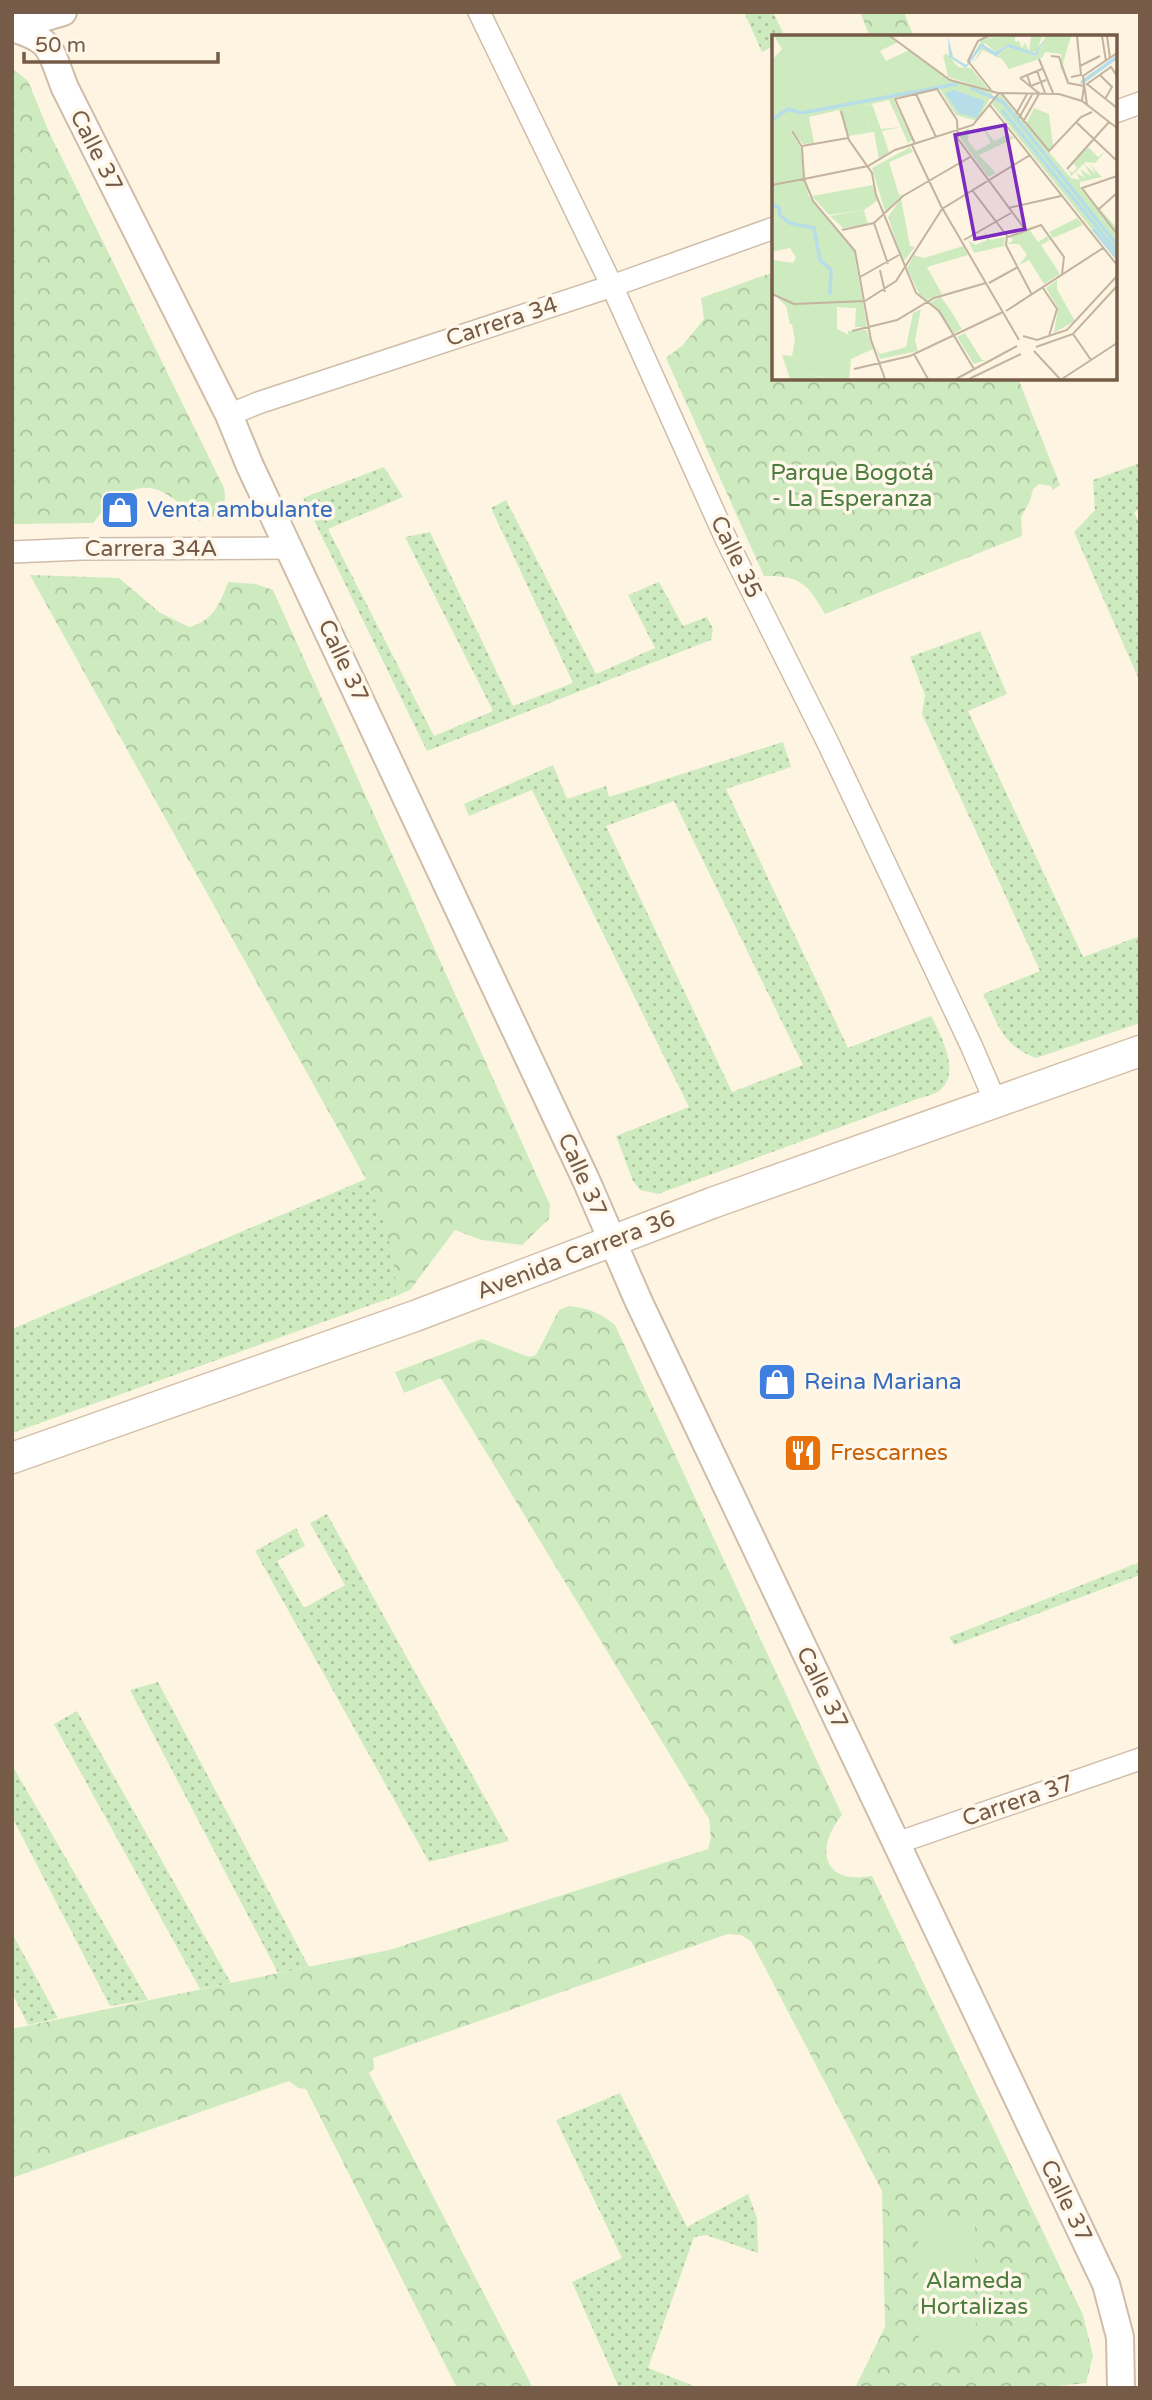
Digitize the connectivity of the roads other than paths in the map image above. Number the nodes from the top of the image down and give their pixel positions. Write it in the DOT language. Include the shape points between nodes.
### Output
graph roads {
  1 [pos="63,12"];
  2 [pos="479,12"];
  3 [pos="12,27"];
  4 [pos="1140,103"];
  5 [pos="1117,111"];
  6 [pos="772,229"];
  7 [pos="612,286"];
  8 [pos="229,415"];
  9 [pos="289,548"];
  10 [pos="12,552"];
  11 [pos="1140,1052"];
  12 [pos="995,1101"];
  13 [pos="612,1241"];
  14 [pos="12,1458"];
  15 [pos="1140,1759"];
  16 [pos="897,1843"];
  17 [pos="1121,2388"];
  1 -- 3 [label="street"];
  2 -- 7 [label="street, Calle 35"];
  3 -- 8 [label="street, Calle 37" via="47,44"];
  4 -- 5 [label="street"];
  6 -- 7 [label="street, Carrera 34"];
  7 -- 8 [label="street, Carrera 34"];
  7 -- 12 [label="street, Calle 35" via="726,539 828,743"];
  8 -- 9 [label="street, Calle 37"];
  9 -- 10 [label="street, Carrera 34A"];
  9 -- 13 [label="street, Calle 37"];
  11 -- 12 [label="main road, Avenida Carrera 36"];
  12 -- 13 [label="main road, Avenida Carrera 36"];
  13 -- 14 [label="main road, Avenida Carrera 36" via="415,1316"];
  13 -- 16 [label="street, Calle 37"];
  15 -- 16 [label="street, Carrera 37"];
  16 -- 17 [label="street, Calle 37" via="1106,2284 1120,2337"];
}
